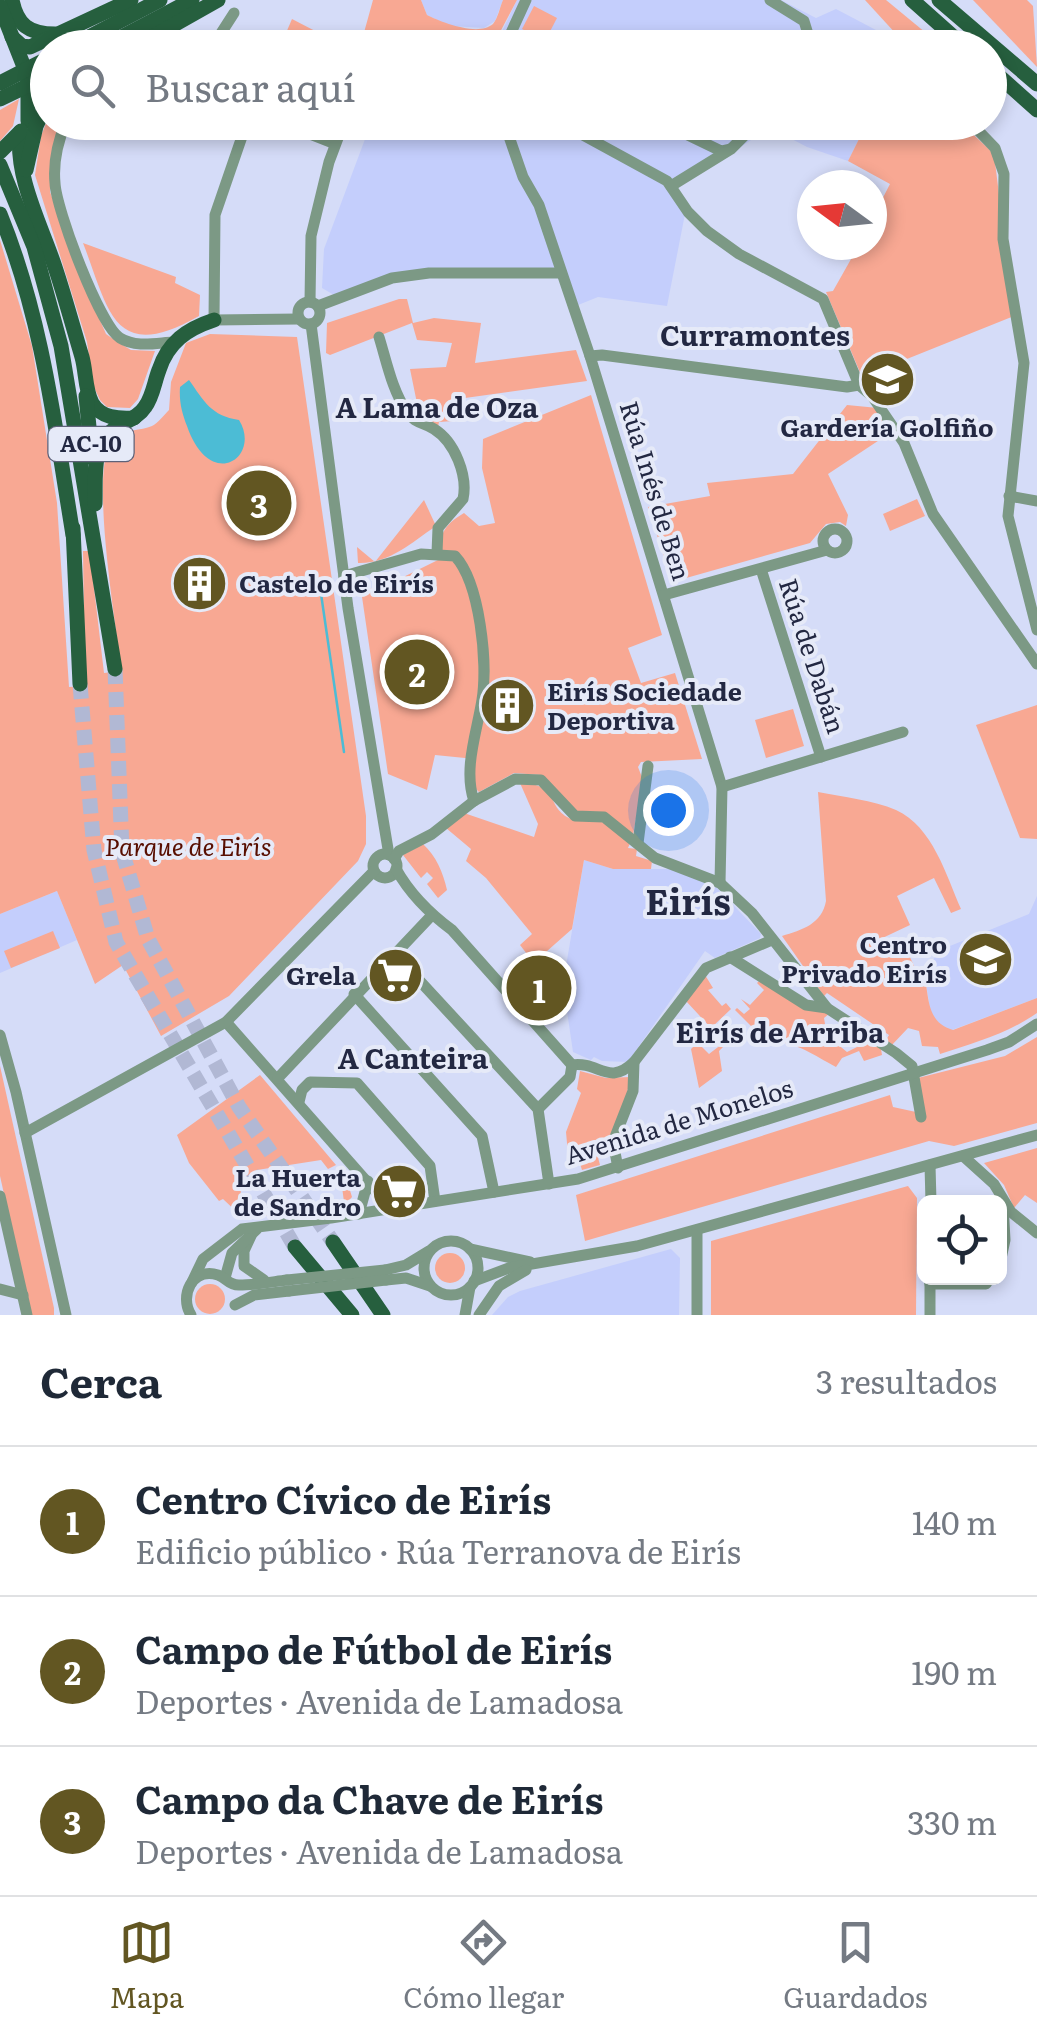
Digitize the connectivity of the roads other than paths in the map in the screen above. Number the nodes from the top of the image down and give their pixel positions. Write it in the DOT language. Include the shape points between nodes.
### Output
graph roads {
  1 [pos="12,0"];
  2 [pos="130,0"];
  3 [pos="160,0"];
  4 [pos="192,0"];
  5 [pos="218,0"];
  6 [pos="526,0"];
  7 [pos="770,0"];
  8 [pos="912,0"];
  9 [pos="939,0"];
  10 [pos="0,6"];
  11 [pos="234,14"];
  12 [pos="30,30"];
  13 [pos="82,30"];
  14 [pos="90,30"];
  15 [pos="136,30"];
  16 [pos="165,30"];
  17 [pos="223,30"];
  18 [pos="511,30"];
  19 [pos="807,30"];
  20 [pos="946,30"];
  21 [pos="974,30"];
  22 [pos="6,43"];
  23 [pos="1007,58"];
  24 [pos="30,71"];
  25 [pos="30,77"];
  26 [pos="0,83"];
  27 [pos="1007,83"];
  28 [pos="1037,84"];
  29 [pos="0,100"];
  30 [pos="1037,110"];
  31 [pos="30,121"];
  32 [pos="24,127"];
  33 [pos="32,140"];
  34 [pos="60,140"];
  35 [pos="241,140"];
  36 [pos="324,140"];
  37 [pos="336,140"];
  38 [pos="510,140"];
  39 [pos="592,140"];
  40 [pos="700,140"];
  41 [pos="739,140"];
  42 [pos="988,140"];
  43 [pos="334,144"];
  44 [pos="731,148"];
  45 [pos="0,152"];
  46 [pos="0,165"];
  47 [pos="25,182"];
  48 [pos="672,186"];
  49 [pos="0,214"];
  50 [pos="562,273"];
  51 [pos="314,304"];
  52 [pos="214,320"];
  53 [pos="305,322"];
  54 [pos="379,337"];
  55 [pos="77,342"];
  56 [pos="174,342"];
  57 [pos="590,356"];
  58 [pos="859,385"];
  59 [pos="70,404"];
  60 [pos="134,418"];
  61 [pos="1009,496"];
  62 [pos="1037,501"];
  63 [pos="95,508"];
  64 [pos="73,535"];
  65 [pos="96,547"];
  66 [pos="828,550"];
  67 [pos="436,553"];
  68 [pos="761,568"];
  69 [pos="344,576"];
  70 [pos="664,596"];
  71 [pos="1037,630"];
  72 [pos="1037,664"];
  73 [pos="116,669"];
  74 [pos="80,684"];
  75 [pos="903,732"];
  76 [pos="821,757"];
  77 [pos="648,766"];
  78 [pos="722,788"];
  79 [pos="474,801"];
  80 [pos="638,843"];
  81 [pos="386,866"];
  82 [pos="720,882"];
  83 [pos="432,915"];
  84 [pos="772,940"];
  85 [pos="394,952"];
  86 [pos="730,958"];
  87 [pos="354,994"];
  88 [pos="827,1008"];
  89 [pos="226,1022"];
  90 [pos="1037,1024"];
  91 [pos="0,1035"];
  92 [pos="634,1062"];
  93 [pos="572,1065"];
  94 [pos="913,1072"];
  95 [pos="278,1078"];
  96 [pos="299,1102"];
  97 [pos="538,1109"];
  98 [pos="922,1117"];
  99 [pos="25,1133"];
  100 [pos="1037,1135"];
  101 [pos="963,1156"];
  102 [pos="930,1165"];
  103 [pos="618,1168"];
  104 [pos="905,1172"];
  105 [pos="368,1180"];
  106 [pos="549,1184"];
  107 [pos="494,1192"];
  108 [pos="929,1195"];
  109 [pos="930,1195"];
  110 [pos="999,1195"];
  111 [pos="0,1196"];
  112 [pos="435,1201"];
  113 [pos="1007,1206"];
  114 [pos="391,1209"];
  115 [pos="359,1214"];
  116 [pos="276,1224"];
  117 [pos="256,1230"];
  118 [pos="697,1230"];
  119 [pos="1037,1233"];
  120 [pos="333,1242"];
  121 [pos="295,1247"];
  122 [pos="432,1249"];
  123 [pos="470,1249"];
  124 [pos="539,1264"];
  125 [pos="386,1274"];
  126 [pos="228,1281"];
  127 [pos="192,1282"];
  128 [pos="268,1282"];
  129 [pos="472,1284"];
  130 [pos="288,1285"];
  131 [pos="930,1285"];
  132 [pos="432,1287"];
  133 [pos="0,1289"];
  134 [pos="23,1295"];
  135 [pos="185,1300"];
  136 [pos="232,1310"];
  137 [pos="64,1314"];
  138 [pos="27,1315"];
  139 [pos="174,1315"];
  140 [pos="192,1315"];
  141 [pos="352,1315"];
  142 [pos="383,1315"];
  143 [pos="465,1315"];
  144 [pos="479,1315"];
  145 [pos="697,1315"];
  146 [pos="930,1315"];
  1 -- 12 [label="main road" via="15,16"];
  2 -- 13 [label="main road"];
  3 -- 14 [label="main road"];
  4 -- 15 [label="main road"];
  5 -- 16 [label="main road"];
  6 -- 18 [label="street"];
  7 -- 19 [label="street" via="804,21"];
  8 -- 20 [label="main road"];
  9 -- 21 [label="main road"];
  10 -- 22 [label="main road"];
  11 -- 17 [label="street"];
  22 -- 32 [label="main road" via="28,78"];
  23 -- 28 [label="main road"];
  24 -- 26 [label="main road, bridge"];
  25 -- 29 [label="main road, bridge"];
  27 -- 30 [label="main road"];
  31 -- 32 [label="main road"];
  32 -- 45 [label="main road"];
  32 -- 47 [label="main road, AC-10" via="18,148"];
  33 -- 47 [label="main road"];
  34 -- 56 [label="street" via="54,185 100,310 126,341"];
  35 -- 52 [label="street" via="215,215"];
  36 -- 43 [label="street"];
  37 -- 43 [label="street"];
  38 -- 50 [label="street, Rúa Inés de Ben"];
  39 -- 48 [label="street"];
  40 -- 44 [label="street"];
  41 -- 44 [label="street"];
  42 -- 61 [label="street" via="1004,174 1003,238 1024,364"];
  43 -- 51 [label="street" via="310,236"];
  44 -- 48 [label="street"];
  46 -- 59 [label="main road, AC-10" via="34,248"];
  47 -- 55 [label="main road, AC-10"];
  48 -- 58 [label="street" via="707,231 822,299"];
  49 -- 64 [label="main road, AC-10" via="40,337"];
  50 -- 51 [label="street" via="429,273"];
  50 -- 57 [label="street, Rúa Inés de Ben"];
  51 -- 53 [label="street" via="300,307"];
  51 -- 53 [label="street" via="320,318"];
  52 -- 53 [label="street"];
  52 -- 56 [label="main road"];
  53 -- 69 [label="street"];
  54 -- 67 [label="street" via="407,412 433,428 462,467 464,499 438,528"];
  55 -- 60 [label="main road" via="93,404 109,416"];
  55 -- 63 [label="main road, AC-10"];
  56 -- 60 [label="main road" via="152,396"];
  57 -- 58 [label="street"];
  57 -- 70 [label="street, Rúa Inés de Ben"];
  58 -- 72 [label="street" via="904,443 933,514"];
  59 -- 64 [label="main road, AC-10"];
  59 -- 65 [label="main road, AC-10"];
  60 -- 63 [label="main road" via="102,442"];
  61 -- 62 [label="street"];
  61 -- 71 [label="street" via="1008,516"];
  63 -- 65 [label="main road, AC-10"];
  64 -- 74 [label="main road, AC-10"];
  65 -- 73 [label="main road, AC-10"];
  66 -- 68 [label="street"];
  67 -- 69 [label="street"];
  67 -- 79 [label="street" via="464,565 483,654 470,772"];
  68 -- 70 [label="street"];
  68 -- 76 [label="street, Rúa de Dabán"];
  69 -- 81 [label="street"];
  70 -- 78 [label="street, Rúa Inés de Ben"];
  75 -- 76 [label="street"];
  76 -- 78 [label="street"];
  77 -- 80 [label="street"];
  78 -- 82 [label="street, Rúa Inés de Ben"];
  79 -- 80 [label="street" via="515,779 540,780 575,816 604,817"];
  79 -- 81 [label="street"];
  80 -- 82 [label="street" via="655,858"];
  81 -- 83 [label="street"];
  81 -- 89 [label="street" via="360,884"];
  82 -- 84 [label="street"];
  83 -- 85 [label="street"];
  83 -- 93 [label="street"];
  84 -- 86 [label="street"];
  84 -- 88 [label="street"];
  85 -- 87 [label="street"];
  85 -- 97 [label="street"];
  86 -- 88 [label="street" via="806,1005"];
  86 -- 92 [label="street" via="706,968"];
  87 -- 95 [label="street"];
  87 -- 107 [label="street" via="482,1136"];
  88 -- 94 [label="street" via="896,1052"];
  89 -- 95 [label="street"];
  89 -- 99 [label="street"];
  90 -- 94 [label="street, Avenida de Monelos" via="1009,1042"];
  91 -- 99 [label="street"];
  92 -- 93 [label="street" via="614,1074"];
  92 -- 103 [label="street" via="633,1091 613,1142"];
  93 -- 97 [label="street" via="570,1077"];
  94 -- 98 [label="street"];
  94 -- 103 [label="street, Avenida de Monelos"];
  95 -- 96 [label="street"];
  96 -- 105 [label="street"];
  96 -- 112 [label="street" via="310,1082 356,1083 430,1166"];
  97 -- 106 [label="street"];
  99 -- 137 [label="street"];
  100 -- 101 [label="street"];
  101 -- 102 [label="street"];
  101 -- 110 [label="street"];
  102 -- 104 [label="street"];
  102 -- 109 [label="street"];
  103 -- 106 [label="street, Avenida de Monelos"];
  104 -- 108 [label="street" via="920,1177"];
  104 -- 118 [label="street"];
  105 -- 114 [label="street"];
  105 -- 115 [label="street"];
  106 -- 107 [label="street, Avenida de Monelos"];
  107 -- 112 [label="street, Avenida de Monelos"];
  111 -- 134 [label="street"];
  112 -- 114 [label="street, Avenida de Monelos"];
  113 -- 119 [label="street"];
  114 -- 115 [label="street, Avenida de Monelos"];
  115 -- 116 [label="street, Avenida de Monelos"];
  116 -- 117 [label="street, Avenida de Monelos"];
  116 -- 127 [label="street, Avenida de Monelos" via="242,1229 221,1242"];
  117 -- 126 [label="street" via="232,1253"];
  117 -- 128 [label="street" via="244,1266"];
  118 -- 124 [label="street"];
  118 -- 145 [label="street"];
  120 -- 142 [label="main road"];
  121 -- 141 [label="main road"];
  122 -- 123 [label="street" via="455,1241"];
  122 -- 125 [label="street"];
  122 -- 132 [label="street" via="425,1264"];
  123 -- 124 [label="street"];
  123 -- 129 [label="street" via="478,1268"];
  124 -- 129 [label="street"];
  124 -- 144 [label="street" via="499,1286"];
  125 -- 130 [label="street, bridge"];
  125 -- 132 [label="street"];
  126 -- 127 [label="street" via="208,1274"];
  126 -- 128 [label="street"];
  126 -- 136 [label="street"];
  127 -- 135 [label="street, Avenida de Monelos"];
  128 -- 130 [label="street"];
  129 -- 132 [label="street" via="447,1294"];
  129 -- 143 [label="street"];
  130 -- 136 [label="street"];
  131 -- 146 [label="street"];
  133 -- 134 [label="street"];
  134 -- 138 [label="street"];
  135 -- 139 [label="street"];
  135 -- 140 [label="street"];
}
